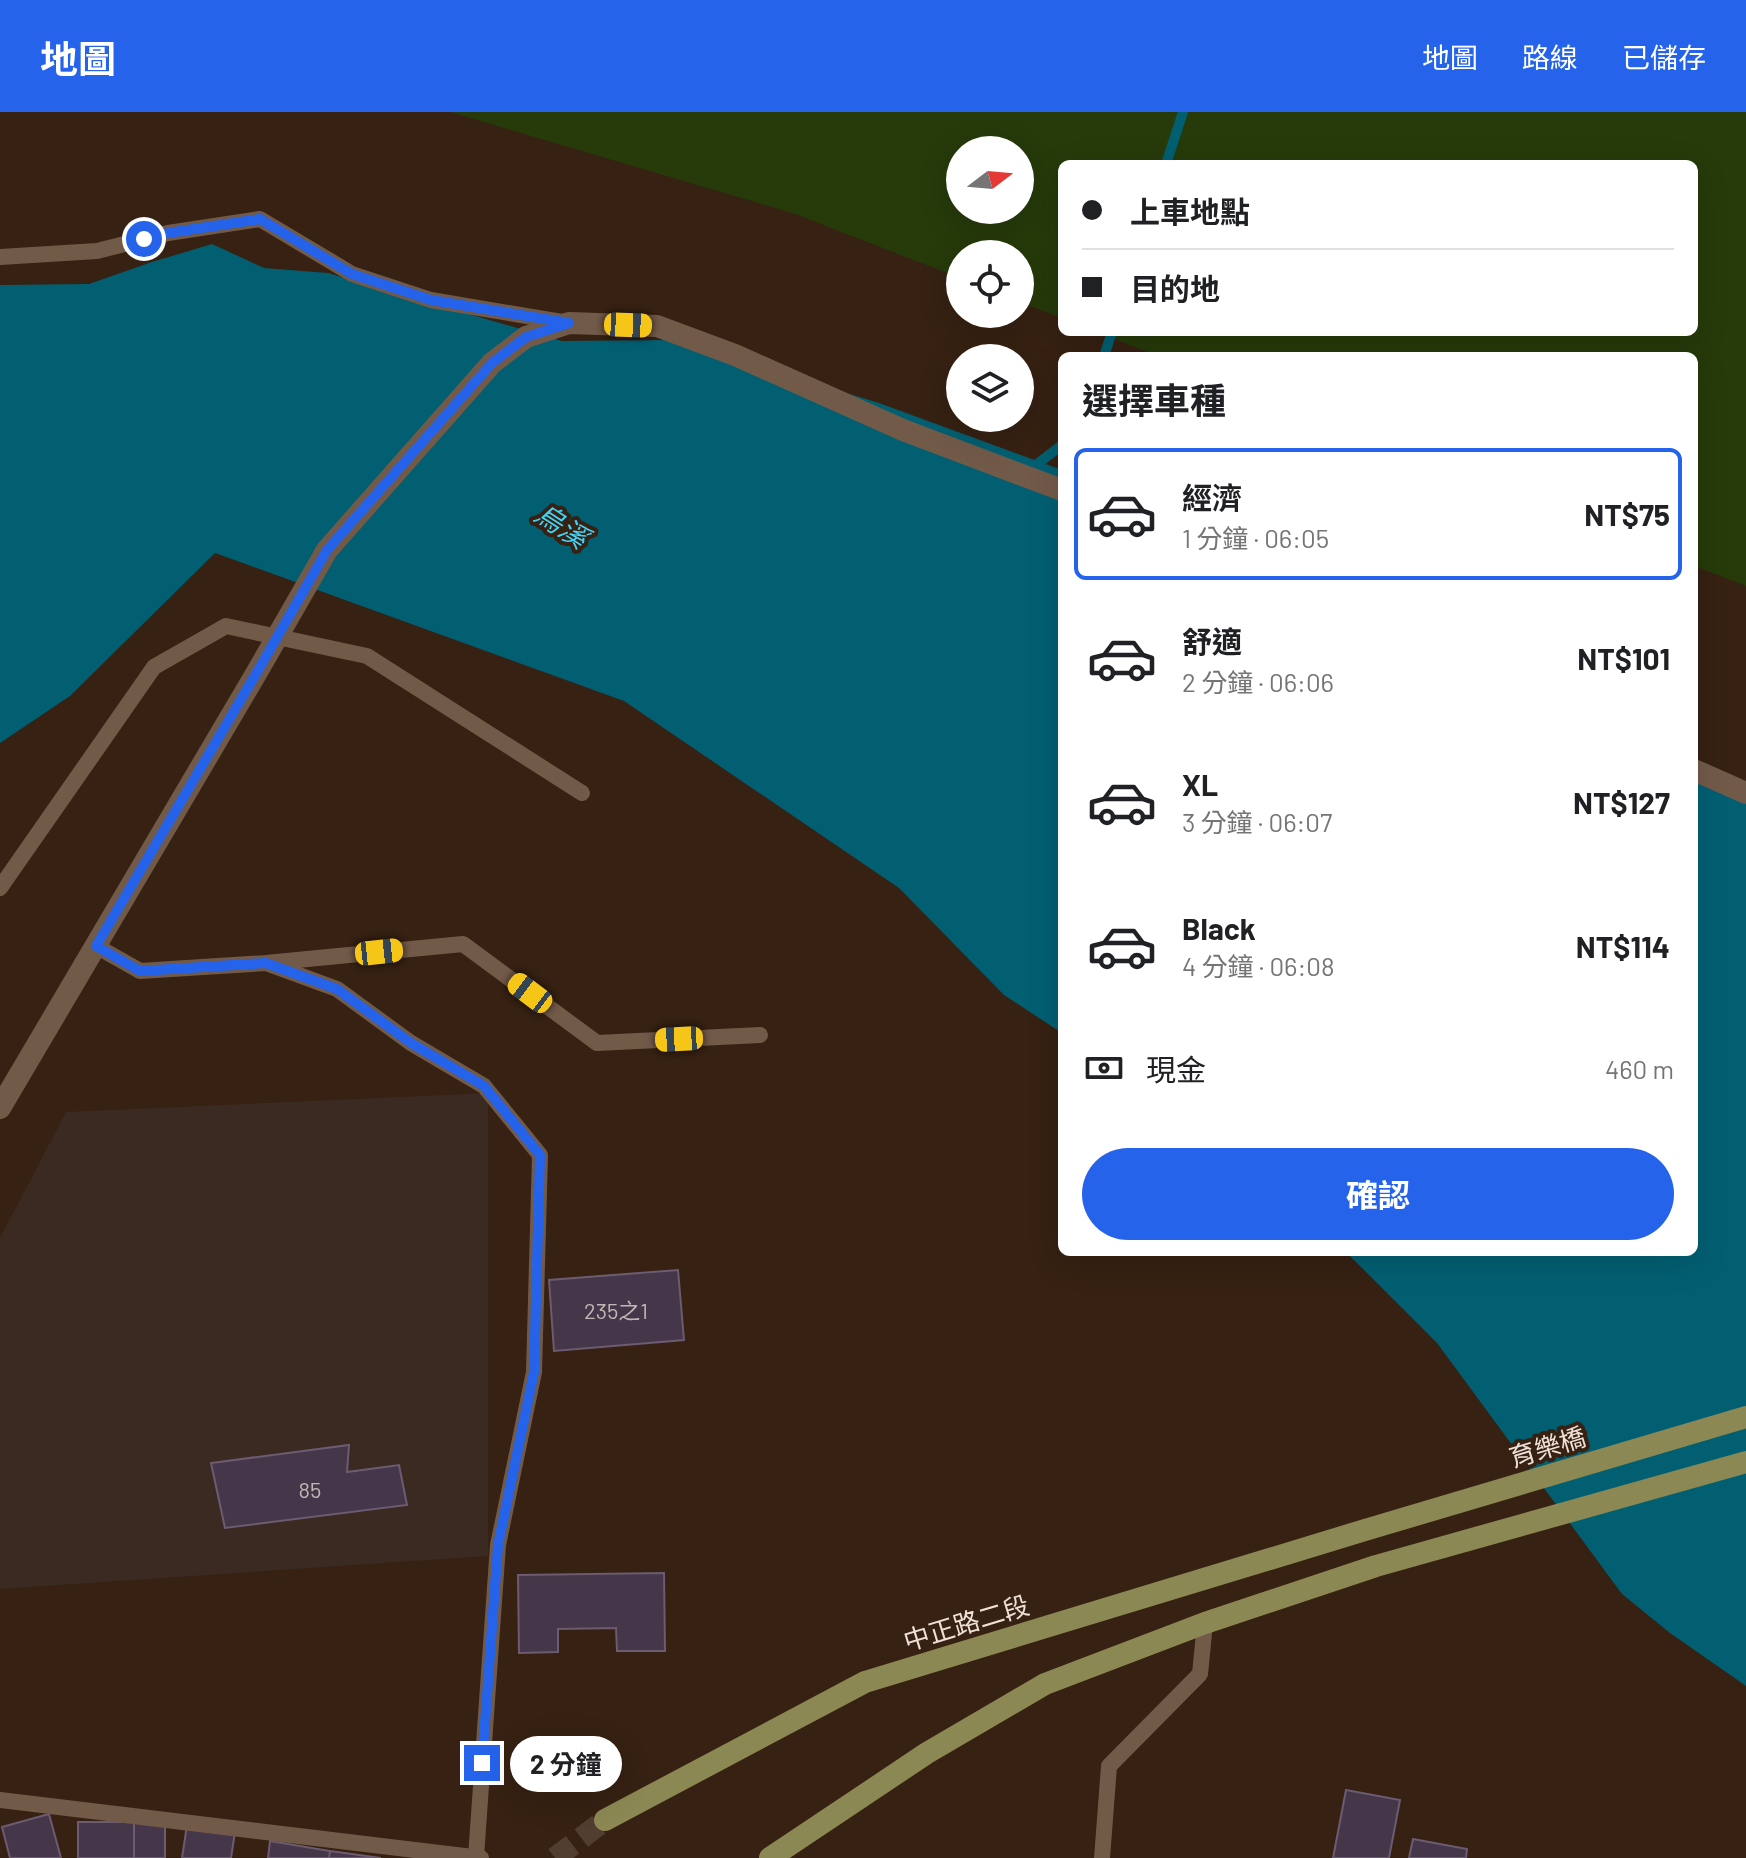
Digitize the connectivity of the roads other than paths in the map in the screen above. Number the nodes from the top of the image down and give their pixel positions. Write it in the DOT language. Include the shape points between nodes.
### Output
graph roads {
  1 [pos="0,257"];
  2 [pos="569,323"];
  3 [pos="1054,487"];
  4 [pos="1698,772"];
  5 [pos="582,793"];
  6 [pos="1746,793"];
  7 [pos="0,888"];
  8 [pos="96,946"];
  9 [pos="266,963"];
  10 [pos="760,1035"];
  11 [pos="0,1108"];
  12 [pos="1746,1417"];
  13 [pos="1746,1462"];
  14 [pos="1365,1530"];
  15 [pos="1205,1623"];
  16 [pos="0,1800"];
  17 [pos="605,1820"];
  18 [pos="478,1858"];
  19 [pos="770,1858"];
  20 [pos="1102,1858"];
  1 -- 2 [label="lane" via="97,251 260,219 352,274 431,300"];
  2 -- 3 [label="street" via="657,326"];
  2 -- 8 [label="street" via="526,337 492,363 327,550"];
  4 -- 6 [label="street"];
  5 -- 7 [label="lane" via="367,656 226,626 154,667"];
  8 -- 9 [label="lane" via="140,971"];
  8 -- 11 [label="street"];
  9 -- 10 [label="lane" via="463,944 597,1043"];
  9 -- 18 [label="lane" via="337,989 411,1043 484,1086 540,1155 534,1372 498,1545"];
  12 -- 14 [label="main road, 育樂橋"];
  13 -- 15 [label="main road" via="1376,1566"];
  14 -- 17 [label="main road, 中正路二段" via="865,1682"];
  15 -- 19 [label="main road" via="1045,1684 927,1753"];
  15 -- 20 [label="lane" via="1200,1674 1109,1766"];
  16 -- 18 [label="lane"];
}
